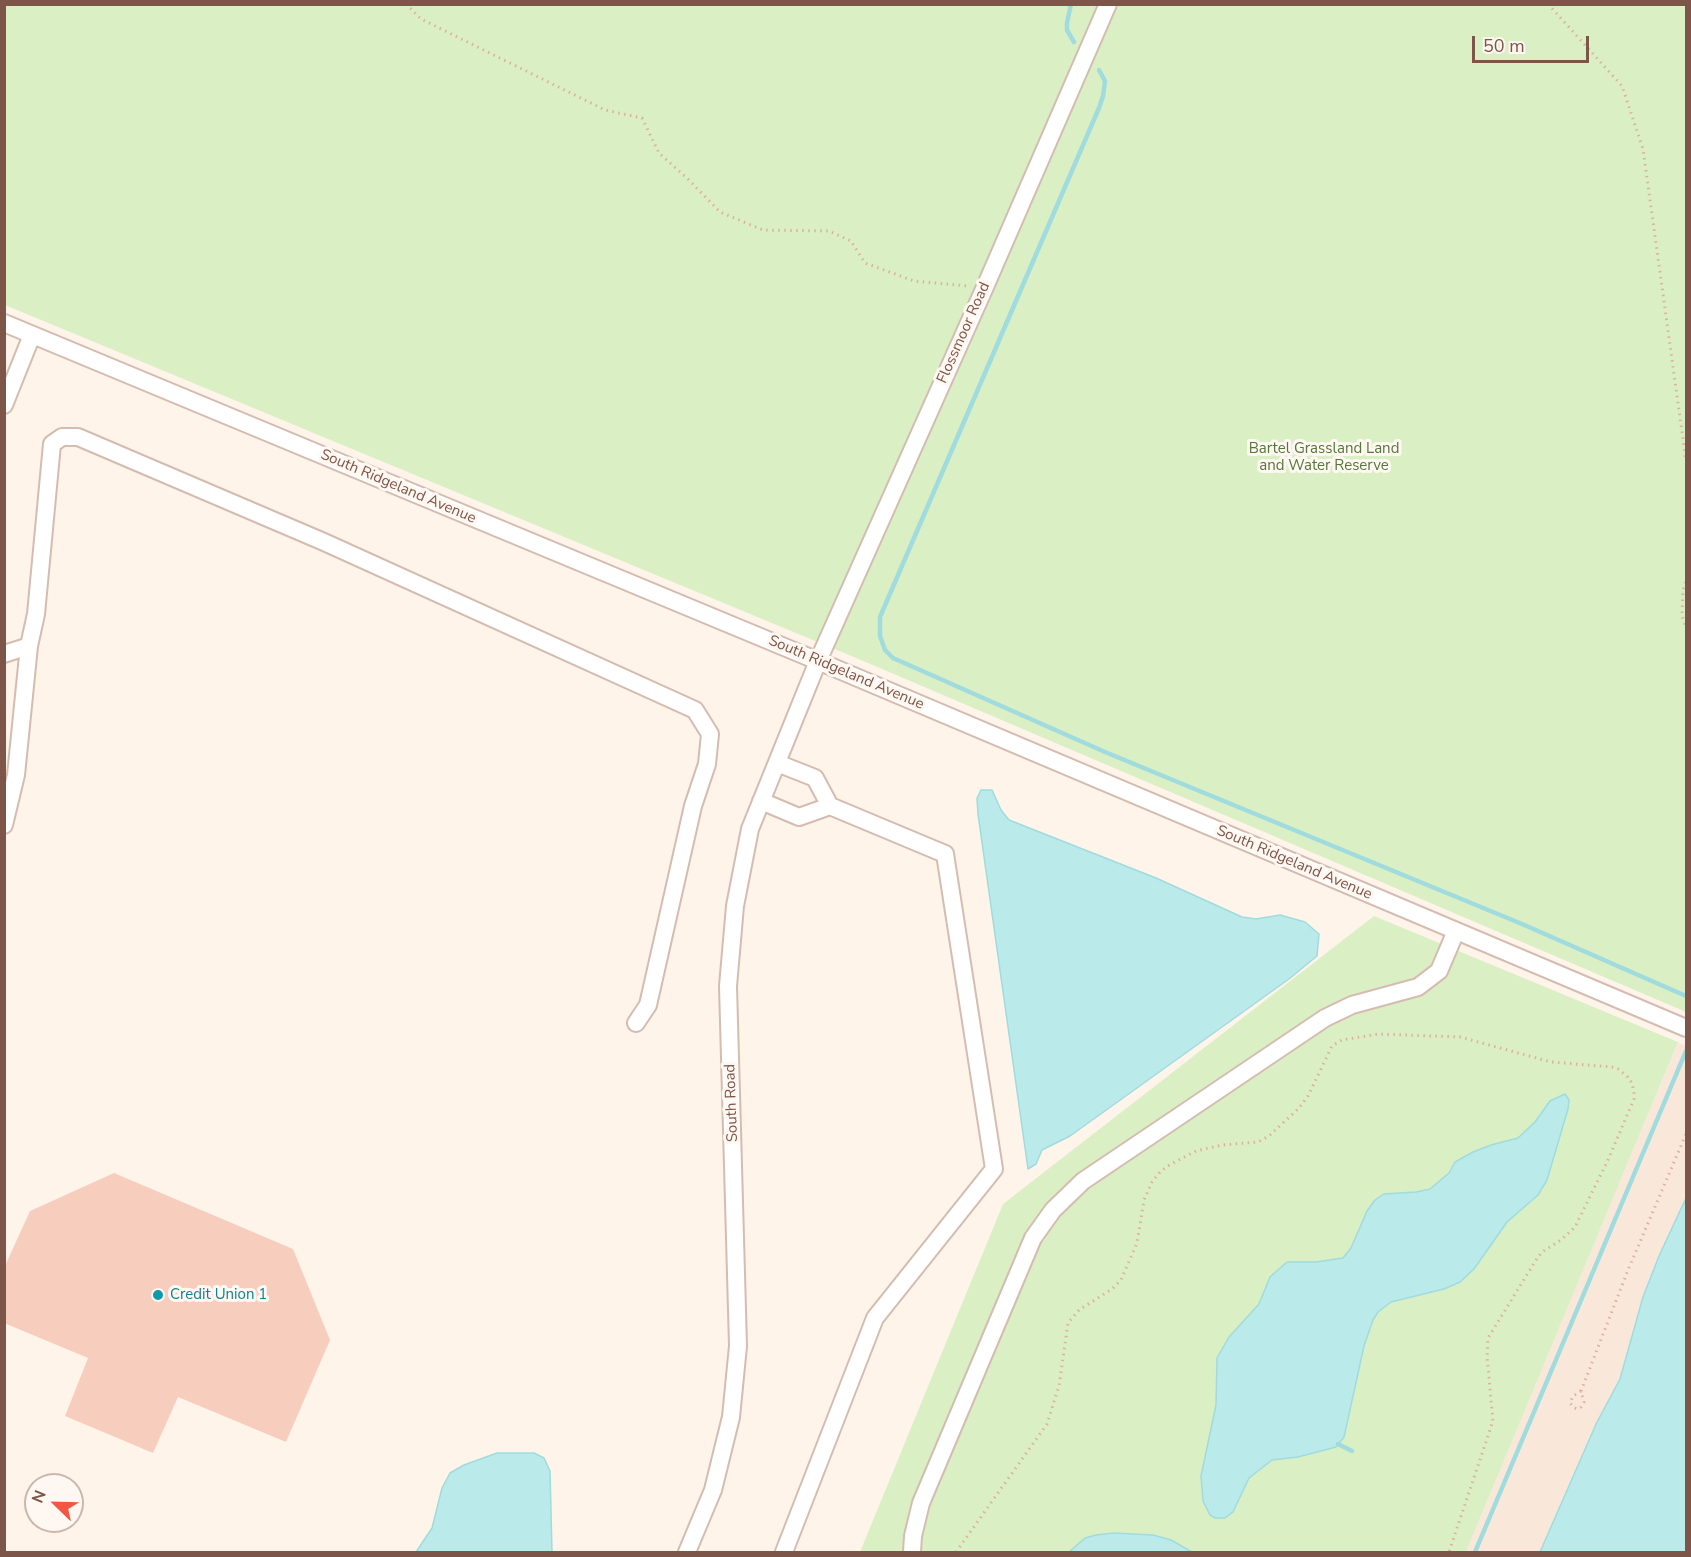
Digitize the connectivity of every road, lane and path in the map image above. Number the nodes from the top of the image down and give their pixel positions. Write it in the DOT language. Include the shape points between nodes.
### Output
graph roads {
  1 [pos="406,4"];
  2 [pos="1108,4"];
  3 [pos="1548,4"];
  4 [pos="985,287"];
  5 [pos="4,323"];
  6 [pos="32,334"];
  7 [pos="4,405"];
  8 [pos="1686,461"];
  9 [pos="1686,582"];
  10 [pos="1686,627"];
  11 [pos="29,646"];
  12 [pos="4,654"];
  13 [pos="818,661"];
  14 [pos="777,763"];
  15 [pos="761,801"];
  16 [pos="831,806"];
  17 [pos="4,825"];
  18 [pos="1455,931"];
  19 [pos="636,1023"];
  20 [pos="1686,1028"];
  21 [pos="1686,1134"];
  22 [pos="1581,1392"];
  23 [pos="687,1552"];
  24 [pos="784,1552"];
  25 [pos="912,1552"];
  26 [pos="956,1552"];
  27 [pos="1449,1552"];
  1 -- 4 [label="path" via="421,19 605,110 642,118 659,153 720,212 763,230 829,231 851,241 865,263 914,281"];
  2 -- 4 [label="street, Flossmoor Road"];
  3 -- 8 [label="path" via="1622,86 1643,149"];
  4 -- 13 [label="street, Flossmoor Road"];
  5 -- 6 [label="street, South Ridgeland Avenue"];
  6 -- 7 [label="street"];
  6 -- 13 [label="street, South Ridgeland Avenue"];
  9 -- 10 [label="path" via="1682,616"];
  11 -- 12 [label="street"];
  11 -- 17 [label="street" via="16,775"];
  11 -- 19 [label="street" via="36,614 52,444 62,437 78,437 324,542 695,710 711,734 707,764 693,806 648,1005"];
  13 -- 14 [label="street, South Road"];
  13 -- 18 [label="street, South Ridgeland Avenue"];
  14 -- 15 [label="street, South Road"];
  14 -- 16 [label="street" via="815,778"];
  15 -- 16 [label="street" via="800,816"];
  15 -- 23 [label="street, South Road" via="750,829 735,906 728,986 738,1346 731,1417 713,1490"];
  16 -- 24 [label="street" via="945,854 994,1169 875,1318"];
  18 -- 20 [label="street, South Ridgeland Avenue"];
  18 -- 25 [label="street" via="1438,971 1418,987 1352,1005 1325,1018 1083,1181 1053,1210 1033,1238 921,1503"];
  21 -- 22 [label="path"];
  22 -- 22 [label="path" via="1570,1403 1577,1409 1584,1402"];
  26 -- 27 [label="path" via="1047,1424 1059,1386 1068,1323 1078,1310 1121,1280 1137,1243 1144,1200 1152,1182 1161,1171 1196,1151 1258,1142 1269,1136 1308,1096 1332,1046 1342,1040 1378,1034 1460,1037 1551,1062 1612,1067 1627,1076 1634,1092 1608,1160 1575,1227 1542,1252 1488,1338 1493,1421"];
}
